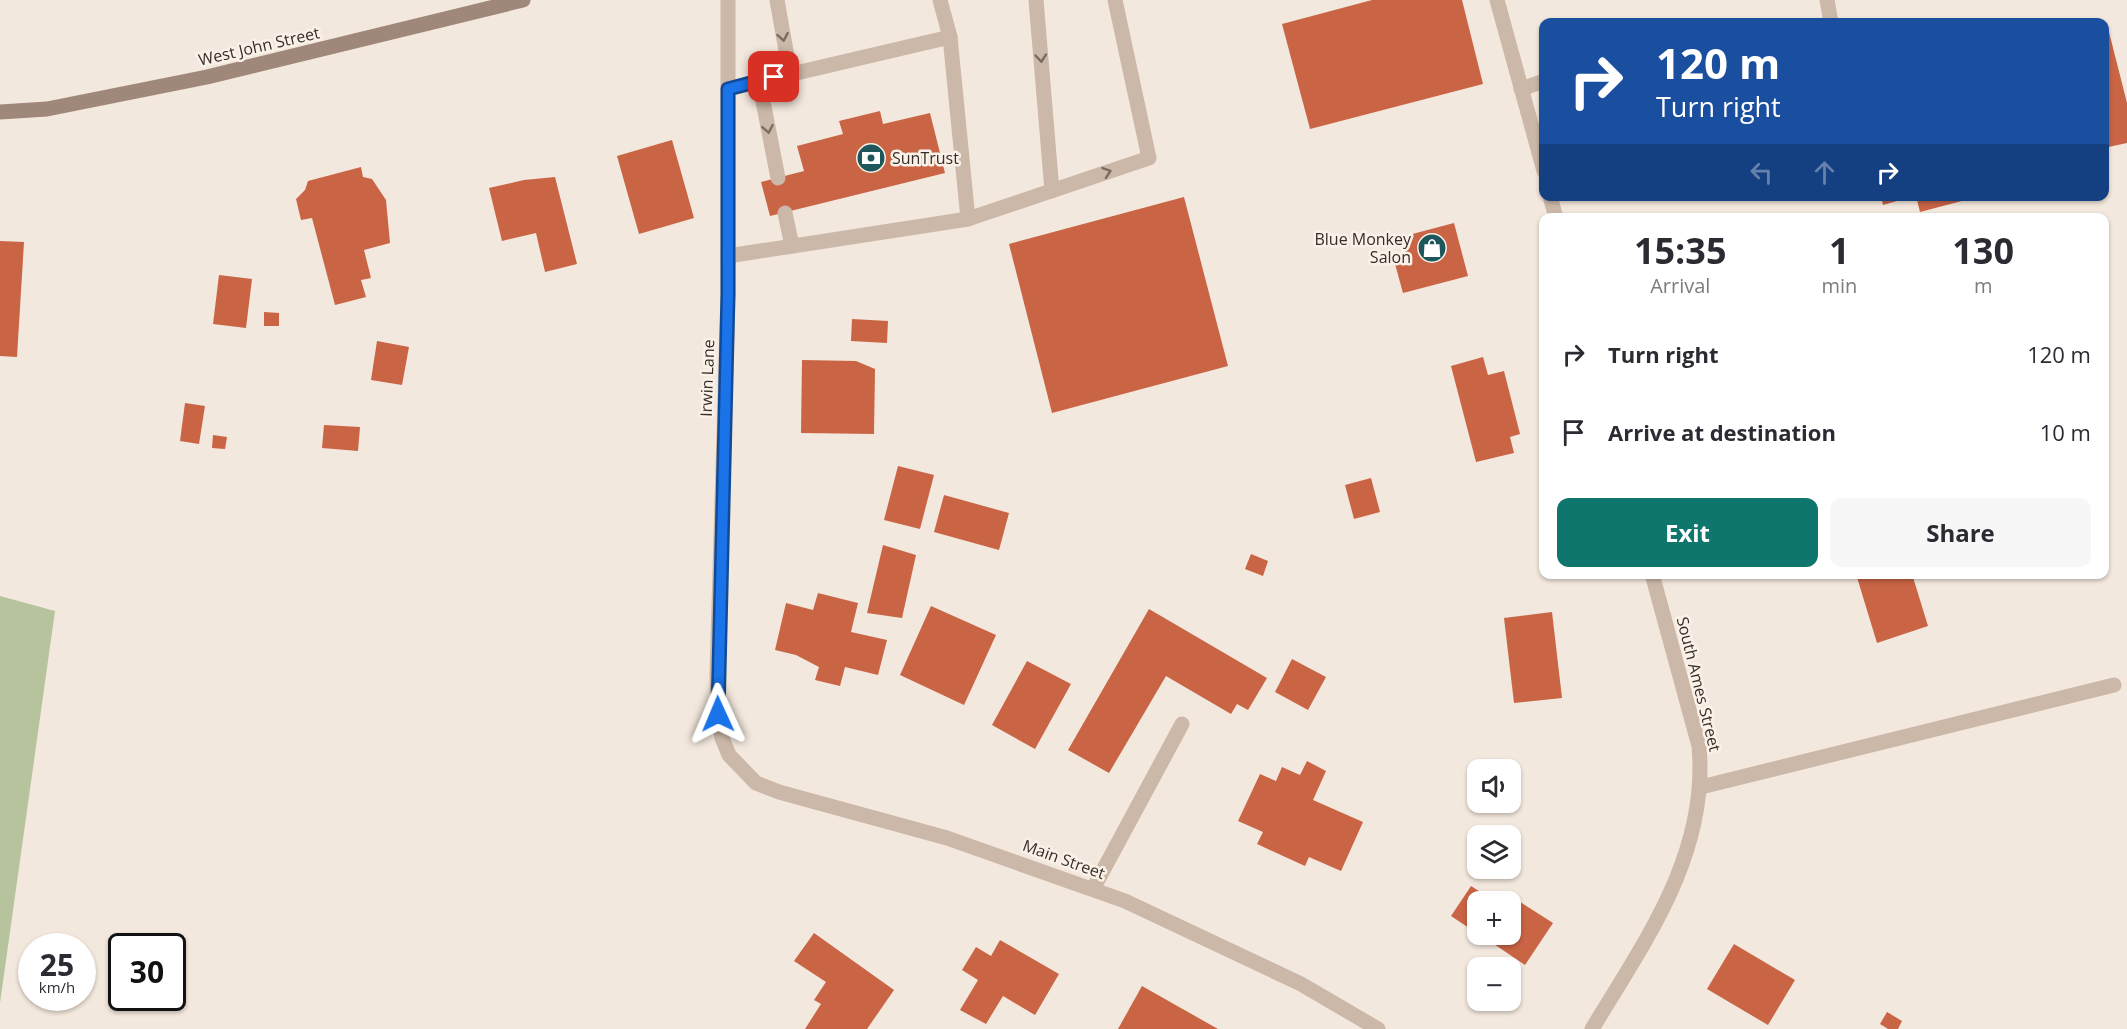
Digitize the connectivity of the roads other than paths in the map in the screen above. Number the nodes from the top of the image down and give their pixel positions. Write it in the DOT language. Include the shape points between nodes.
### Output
graph roads {
  1 [pos="523,0"];
  2 [pos="728,0"];
  3 [pos="777,0"];
  4 [pos="940,0"];
  5 [pos="1036,0"];
  6 [pos="1114,0"];
  7 [pos="1497,0"];
  8 [pos="1827,0"];
  9 [pos="1830,18"];
  10 [pos="950,37"];
  11 [pos="790,73"];
  12 [pos="759,81"];
  13 [pos="1539,83"];
  14 [pos="1521,88"];
  15 [pos="728,89"];
  16 [pos="0,112"];
  17 [pos="1539,153"];
  18 [pos="778,178"];
  19 [pos="1052,191"];
  20 [pos="784,213"];
  21 [pos="968,219"];
  22 [pos="792,246"];
  23 [pos="728,256"];
  24 [pos="1653,579"];
  25 [pos="2114,685"];
  26 [pos="1182,724"];
  27 [pos="729,755"];
  28 [pos="1701,787"];
  29 [pos="1093,889"];
  30 [pos="1378,1029"];
  31 [pos="1592,1029"];
  1 -- 16 [label="main road, West John Street" via="207,77 47,109"];
  2 -- 15 [label="street, Irwin Lane"];
  3 -- 11 [label="street, one-way"];
  4 -- 10 [label="street"];
  5 -- 19 [label="street, one-way"];
  19 -- 6 [label="street, one-way" via="1149,158"];
  7 -- 14 [label="street"];
  8 -- 9 [label="street"];
  10 -- 11 [label="street"];
  10 -- 21 [label="street"];
  11 -- 12 [label="street"];
  12 -- 15 [label="street"];
  12 -- 18 [label="street, one-way"];
  13 -- 14 [label="street"];
  14 -- 17 [label="street"];
  15 -- 23 [label="street, Irwin Lane"];
  19 -- 21 [label="street"];
  20 -- 22 [label="street"];
  21 -- 22 [label="street"];
  22 -- 23 [label="street"];
  23 -- 27 [label="street, Irwin Lane" via="717,675 718,714"];
  24 -- 28 [label="street, South Ames Street" via="1699,746"];
  25 -- 28 [label="street"];
  26 -- 29 [label="street"];
  27 -- 29 [label="street, Main Street" via="747,777 779,792 947,838"];
  28 -- 31 [label="street, South Ames Street" via="1682,868 1661,913"];
  29 -- 30 [label="street, Main Street" via="1301,984"];
}
